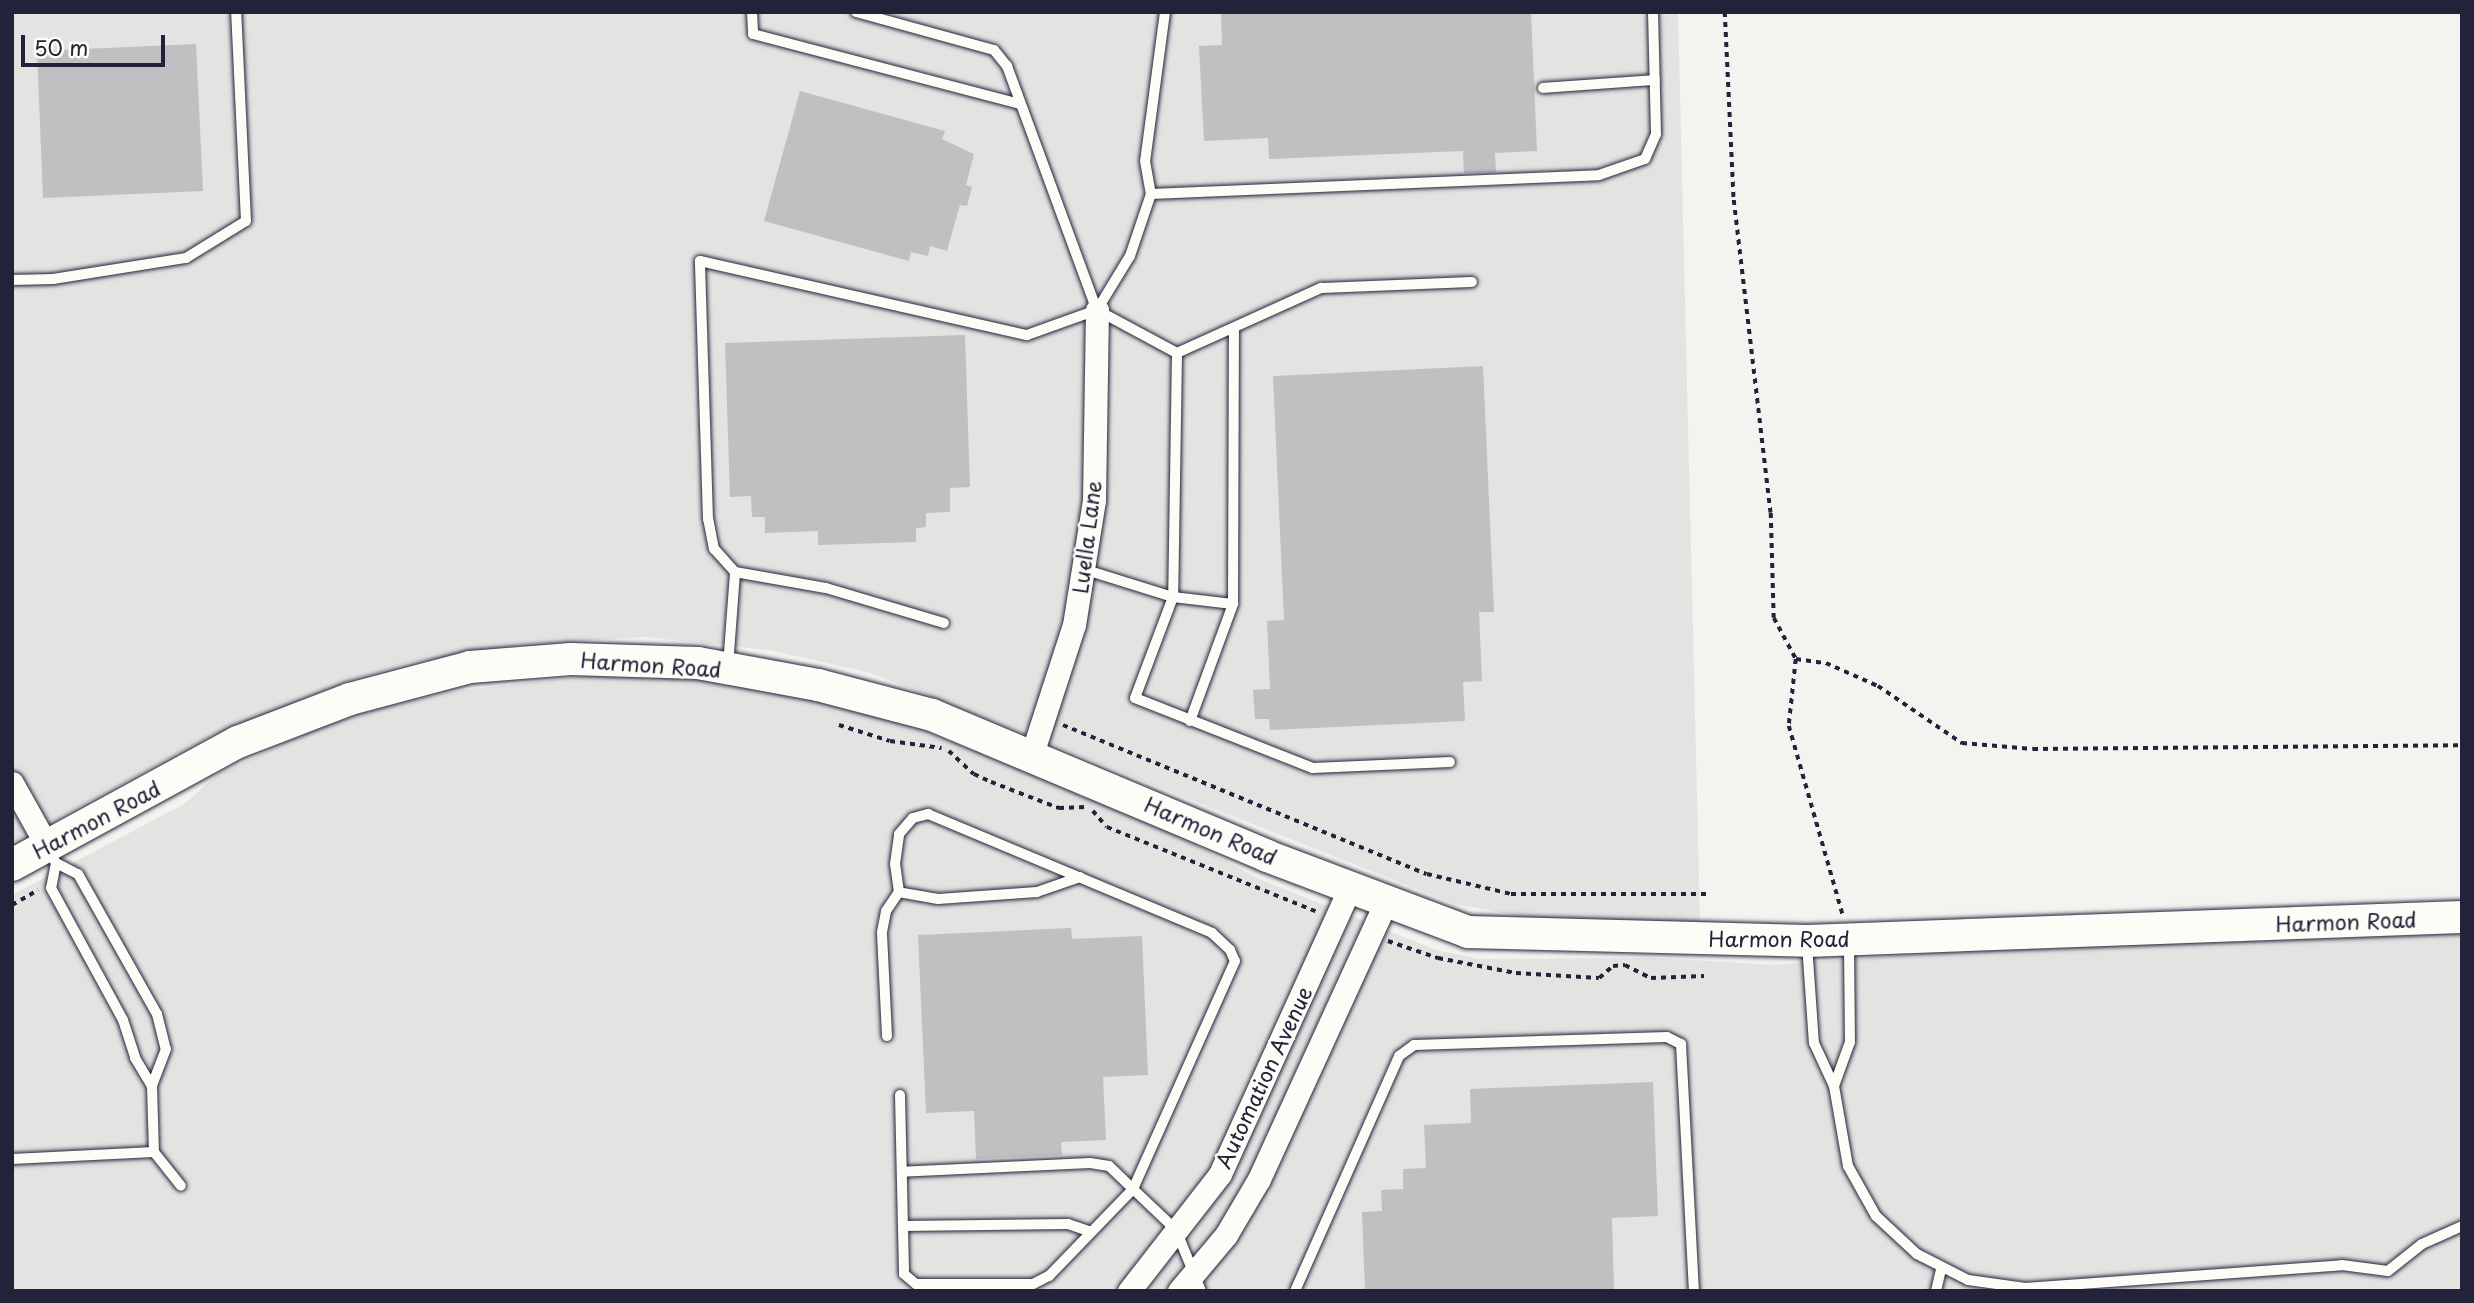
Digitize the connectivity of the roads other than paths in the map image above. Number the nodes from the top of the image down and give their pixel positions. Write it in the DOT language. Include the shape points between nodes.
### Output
graph roads {
  1 [pos="236,12"];
  2 [pos="752,12"];
  3 [pos="856,12"];
  4 [pos="1165,12"];
  5 [pos="1653,12"];
  6 [pos="1655,80"];
  7 [pos="1543,88"];
  8 [pos="1019,104"];
  9 [pos="1151,194"];
  10 [pos="12,280"];
  11 [pos="1472,282"];
  12 [pos="1097,310"];
  13 [pos="1234,328"];
  14 [pos="1177,353"];
  15 [pos="1083,569"];
  16 [pos="735,572"];
  17 [pos="1172,597"];
  18 [pos="1233,604"];
  19 [pos="944,623"];
  20 [pos="727,668"];
  21 [pos="1190,721"];
  22 [pos="1031,757"];
  23 [pos="1450,762"];
  24 [pos="12,783"];
  25 [pos="51,855"];
  26 [pos="12,865"];
  27 [pos="1080,877"];
  28 [pos="1351,885"];
  29 [pos="899,892"];
  30 [pos="1387,900"];
  31 [pos="2462,917"];
  32 [pos="1849,939"];
  33 [pos="1807,941"];
  34 [pos="887,1036"];
  35 [pos="152,1086"];
  36 [pos="1834,1086"];
  37 [pos="900,1094"];
  38 [pos="153,1152"];
  39 [pos="12,1159"];
  40 [pos="902,1172"];
  41 [pos="181,1186"];
  42 [pos="1133,1189"];
  43 [pos="903,1226"];
  44 [pos="2462,1226"];
  45 [pos="1176,1230"];
  46 [pos="1091,1232"];
  47 [pos="1941,1269"];
  48 [pos="1190,1286"];
  49 [pos="1129,1291"];
  50 [pos="1295,1291"];
  51 [pos="1694,1291"];
  52 [pos="1936,1291"];
  1 -- 10 [label="lane" via="246,221 186,258 53,279"];
  2 -- 8 [label="lane" via="753,34"];
  3 -- 8 [label="lane" via="994,50 1007,66"];
  4 -- 9 [label="lane" via="1145,161"];
  5 -- 6 [label="lane"];
  6 -- 7 [label="lane"];
  6 -- 9 [label="lane" via="1656,134 1645,159 1599,175"];
  8 -- 12 [label="lane"];
  9 -- 12 [label="lane" via="1130,256"];
  11 -- 13 [label="lane" via="1321,288"];
  12 -- 14 [label="lane"];
  12 -- 15 [label="street, Luella Lane" via="1094,500"];
  12 -- 16 [label="lane" via="1027,335 700,261 708,519 714,549"];
  13 -- 14 [label="lane"];
  13 -- 18 [label="lane"];
  14 -- 17 [label="lane"];
  15 -- 17 [label="lane"];
  15 -- 22 [label="street, Luella Lane" via="1074,625"];
  16 -- 19 [label="lane" via="826,588"];
  16 -- 20 [label="lane"];
  17 -- 18 [label="lane"];
  17 -- 21 [label="lane" via="1135,698"];
  18 -- 21 [label="lane"];
  20 -- 22 [label="street, Harmon Road" via="818,685 932,715"];
  20 -- 25 [label="street, Harmon Road" via="571,659 470,667 350,699 238,742"];
  21 -- 23 [label="lane" via="1313,768"];
  22 -- 28 [label="street, Harmon Road" via="1267,856"];
  24 -- 25 [label="street"];
  25 -- 26 [label="street, Harmon Road"];
  25 -- 35 [label="lane" via="51,888 123,1020 135,1058"];
  25 -- 35 [label="lane" via="78,874 157,1014 166,1049"];
  27 -- 29 [label="lane" via="1037,892 938,899"];
  27 -- 29 [label="lane" via="928,814 913,818 899,834 895,864"];
  27 -- 42 [label="lane" via="1212,933 1236,961"];
  28 -- 30 [label="street, Harmon Road"];
  28 -- 45 [label="street, Automation Avenue" via="1220,1174"];
  29 -- 34 [label="lane" via="886,911 882,932"];
  30 -- 33 [label="street, Harmon Road" via="1468,932"];
  30 -- 48 [label="street, Automation Avenue" via="1259,1180"];
  31 -- 32 [label="street, Harmon Road"];
  32 -- 33 [label="street, Harmon Road"];
  32 -- 36 [label="lane" via="1850,1042"];
  33 -- 36 [label="lane" via="1814,1044"];
  35 -- 38 [label="lane"];
  36 -- 47 [label="lane" via="1842,1145 1860,1192 1895,1237"];
  37 -- 40 [label="lane"];
  38 -- 39 [label="lane"];
  38 -- 41 [label="lane"];
  40 -- 42 [label="lane" via="1090,1163 1110,1166"];
  40 -- 43 [label="lane"];
  42 -- 45 [label="lane"];
  42 -- 46 [label="lane"];
  43 -- 46 [label="lane" via="1068,1224"];
  43 -- 46 [label="lane" via="904,1274 916,1284 1033,1284 1049,1276"];
  44 -- 47 [label="lane" via="2422,1244 2388,1271 2342,1265 2025,1288 1978,1282"];
  45 -- 48 [label="lane"];
  45 -- 49 [label="street, Automation Avenue"];
  47 -- 52 [label="lane"];
  50 -- 51 [label="lane" via="1399,1056 1414,1045 1667,1037 1681,1044"];
}
